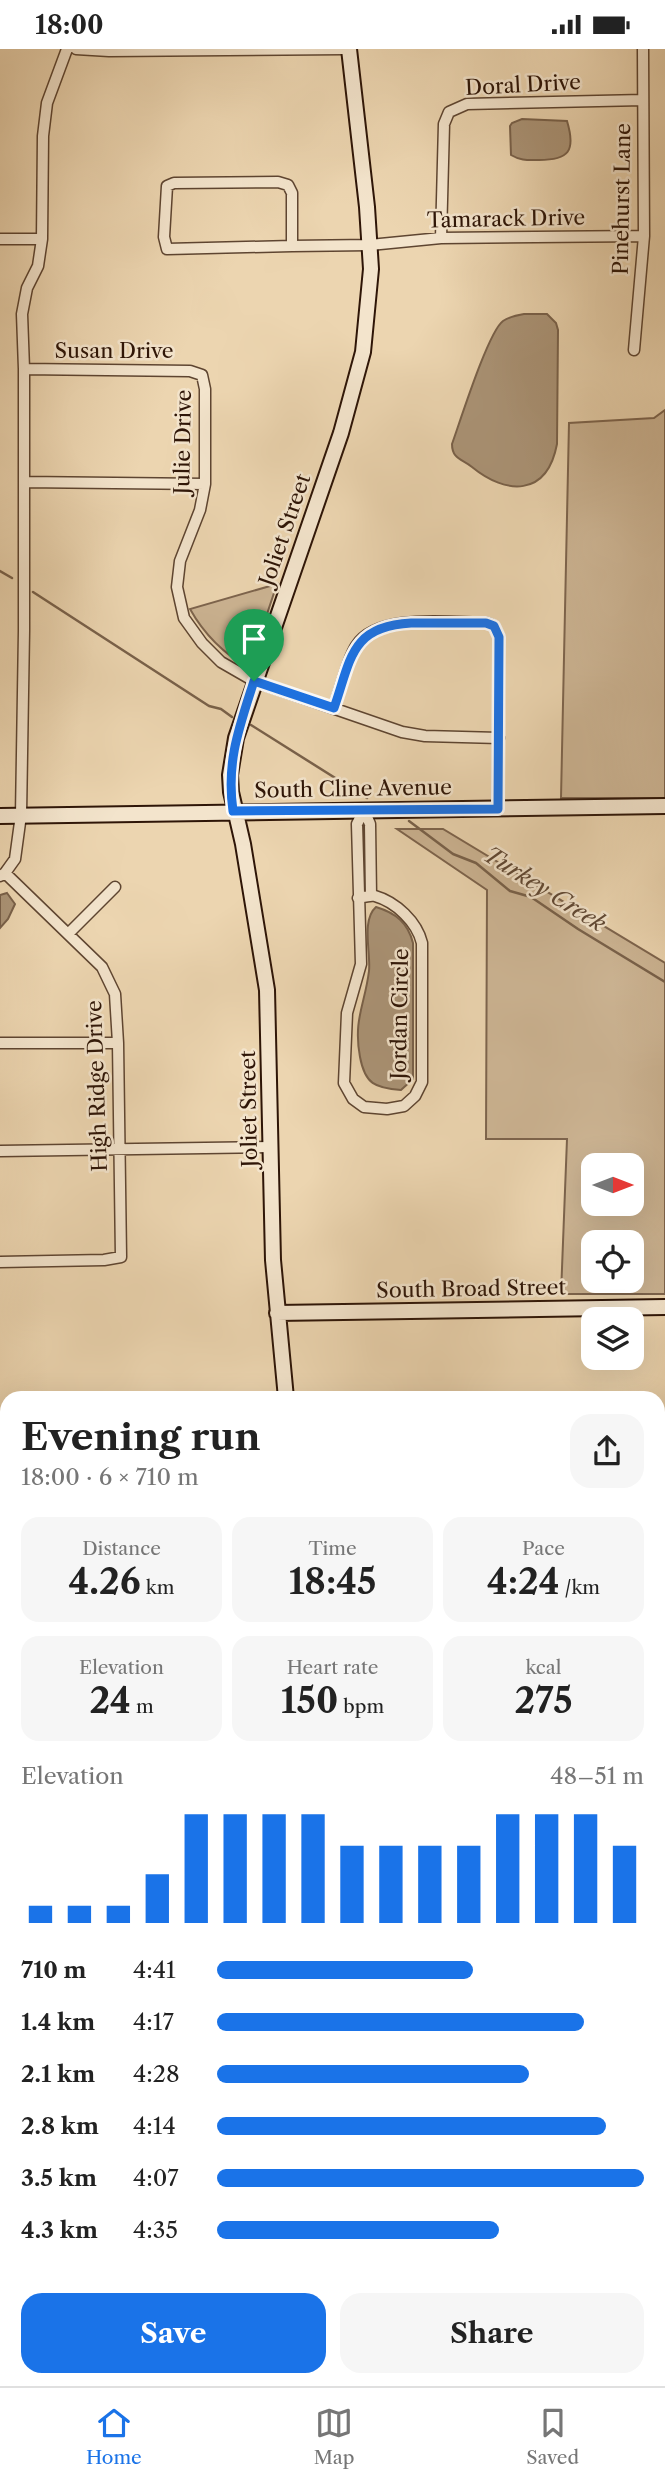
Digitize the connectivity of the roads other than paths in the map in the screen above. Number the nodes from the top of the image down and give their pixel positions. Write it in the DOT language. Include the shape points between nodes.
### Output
graph roads {
  1 [pos="67,49"];
  2 [pos="76,49"];
  3 [pos="347,49"];
  4 [pos="643,49"];
  5 [pos="643,100"];
  6 [pos="644,236"];
  7 [pos="441,238"];
  8 [pos="0,239"];
  9 [pos="42,239"];
  10 [pos="370,245"];
  11 [pos="292,246"];
  12 [pos="634,350"];
  13 [pos="24,369"];
  14 [pos="202,375"];
  15 [pos="24,482"];
  16 [pos="205,484"];
  17 [pos="254,681"];
  18 [pos="334,708"];
  19 [pos="499,738"];
  20 [pos="665,806"];
  21 [pos="498,809"];
  22 [pos="364,810"];
  23 [pos="233,811"];
  24 [pos="21,815"];
  25 [pos="0,816"];
  26 [pos="3,874"];
  27 [pos="115,887"];
  28 [pos="371,896"];
  29 [pos="359,898"];
  30 [pos="69,933"];
  31 [pos="0,1043"];
  32 [pos="118,1043"];
  33 [pos="271,1147"];
  34 [pos="120,1149"];
  35 [pos="0,1151"];
  36 [pos="0,1262"];
  37 [pos="665,1307"];
  38 [pos="277,1313"];
  39 [pos="285,1391"];
  1 -- 9 [label="street" via="47,103"];
  2 -- 3 [label="street"];
  3 -- 10 [label="street, Joliet Street"];
  4 -- 5 [label="street, Pinehurst Lane"];
  5 -- 6 [label="street, Pinehurst Lane"];
  5 -- 7 [label="street, Doral Drive" via="467,104 449,112 444,124"];
  6 -- 7 [label="street, Tamarack Drive"];
  6 -- 12 [label="street, Pinehurst Lane"];
  7 -- 10 [label="street, Tamarack Drive"];
  8 -- 9 [label="street"];
  9 -- 13 [label="street" via="22,314"];
  10 -- 11 [label="street, Tamarack Drive"];
  10 -- 17 [label="street, Joliet Street" via="366,330 351,403"];
  11 -- 11 [label="street, Tamarack Drive" via="167,249 167,186 288,185"];
  13 -- 14 [label="street, Susan Drive" via="190,371"];
  13 -- 15 [label="street"];
  14 -- 16 [label="street, Julie Drive"];
  15 -- 16 [label="street"];
  15 -- 24 [label="street"];
  16 -- 17 [label="street, Julie Drive" via="180,561 177,587 184,618 221,662"];
  17 -- 18 [label="street, Julie Drive"];
  17 -- 23 [label="street, Joliet Street" via="232,755"];
  18 -- 19 [label="street, Julie Drive" via="402,732"];
  18 -- 19 [label="street" via="357,645 373,632 389,624 486,623 494,626 499,637"];
  19 -- 21 [label="street"];
  20 -- 21 [label="street, South Cline Avenue"];
  21 -- 22 [label="street, South Cline Avenue"];
  22 -- 23 [label="street, South Cline Avenue"];
  22 -- 28 [label="street" via="370,824"];
  22 -- 29 [label="street, Jordan Circle" via="357,824"];
  23 -- 24 [label="street, South Cline Avenue"];
  23 -- 33 [label="street, Joliet Street" via="268,990"];
  24 -- 25 [label="street, South Cline Avenue"];
  24 -- 26 [label="street" via="15,859"];
  26 -- 30 [label="street, High Ridge Drive"];
  27 -- 30 [label="street"];
  28 -- 29 [label="street"];
  28 -- 29 [label="street, Jordan Circle" via="408,917 422,943 422,1082 404,1106 387,1109 364,1107 344,1083 346,1013 360,964"];
  30 -- 32 [label="street, High Ridge Drive" via="102,967 115,994"];
  31 -- 32 [label="street"];
  32 -- 34 [label="street, High Ridge Drive"];
  33 -- 34 [label="street"];
  33 -- 38 [label="street, Joliet Street"];
  34 -- 35 [label="street"];
  34 -- 36 [label="street, High Ridge Drive" via="121,1257"];
  37 -- 38 [label="street, South Broad Street"];
  38 -- 39 [label="street, Joliet Street"];
}
